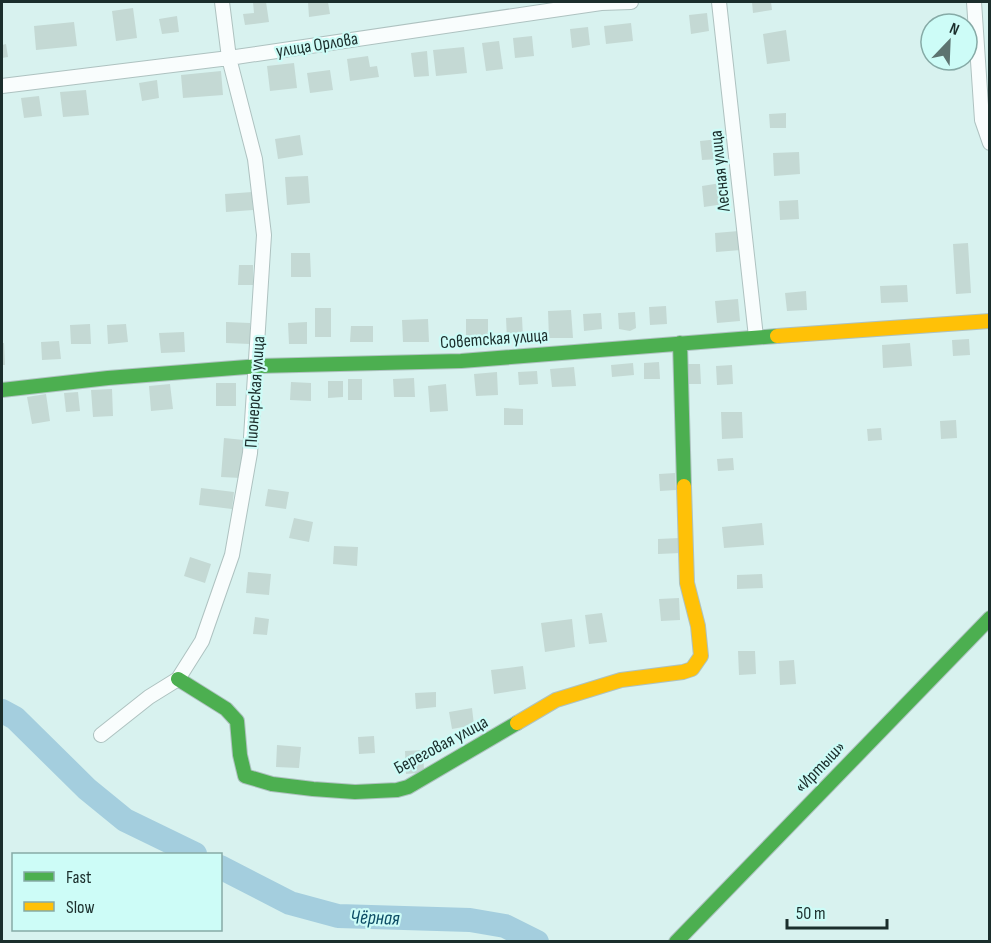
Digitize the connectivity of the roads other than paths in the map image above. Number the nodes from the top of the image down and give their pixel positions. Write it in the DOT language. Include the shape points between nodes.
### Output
graph roads {
  1 [pos="222,2"];
  2 [pos="631,2"];
  3 [pos="719,2"];
  4 [pos="974,2"];
  5 [pos="229,58"];
  6 [pos="2,86"];
  7 [pos="990,143"];
  8 [pos="990,321"];
  9 [pos="756,338"];
  10 [pos="680,343"];
  11 [pos="258,366"];
  12 [pos="2,390"];
  13 [pos="990,618"];
  14 [pos="178,679"];
  15 [pos="101,735"];
  16 [pos="675,942"];
  1 -- 5 [label="street, Пионерская улица"];
  2 -- 5 [label="street, улица Орлова" via="601,3"];
  3 -- 9 [label="street, Лесная улица"];
  4 -- 7 [label="street" via="982,120"];
  5 -- 6 [label="street, улица Орлова"];
  5 -- 11 [label="street, Пионерская улица" via="255,159 264,236"];
  8 -- 9 [label="main road, Советская улица"];
  9 -- 10 [label="main road, Советская улица"];
  10 -- 11 [label="main road, Советская улица" via="461,361"];
  10 -- 14 [label="main road, Береговая улица" via="687,583 701,656 696,664 683,672 621,680 556,700 408,787 383,792 258,782 245,776 237,721"];
  11 -- 12 [label="main road, Советская улица"];
  11 -- 14 [label="street, Пионерская улица" via="250,453 232,555 202,641"];
  13 -- 16 [label="main road, «Иртыш»"];
  14 -- 15 [label="street, Пионерская улица"];
}
